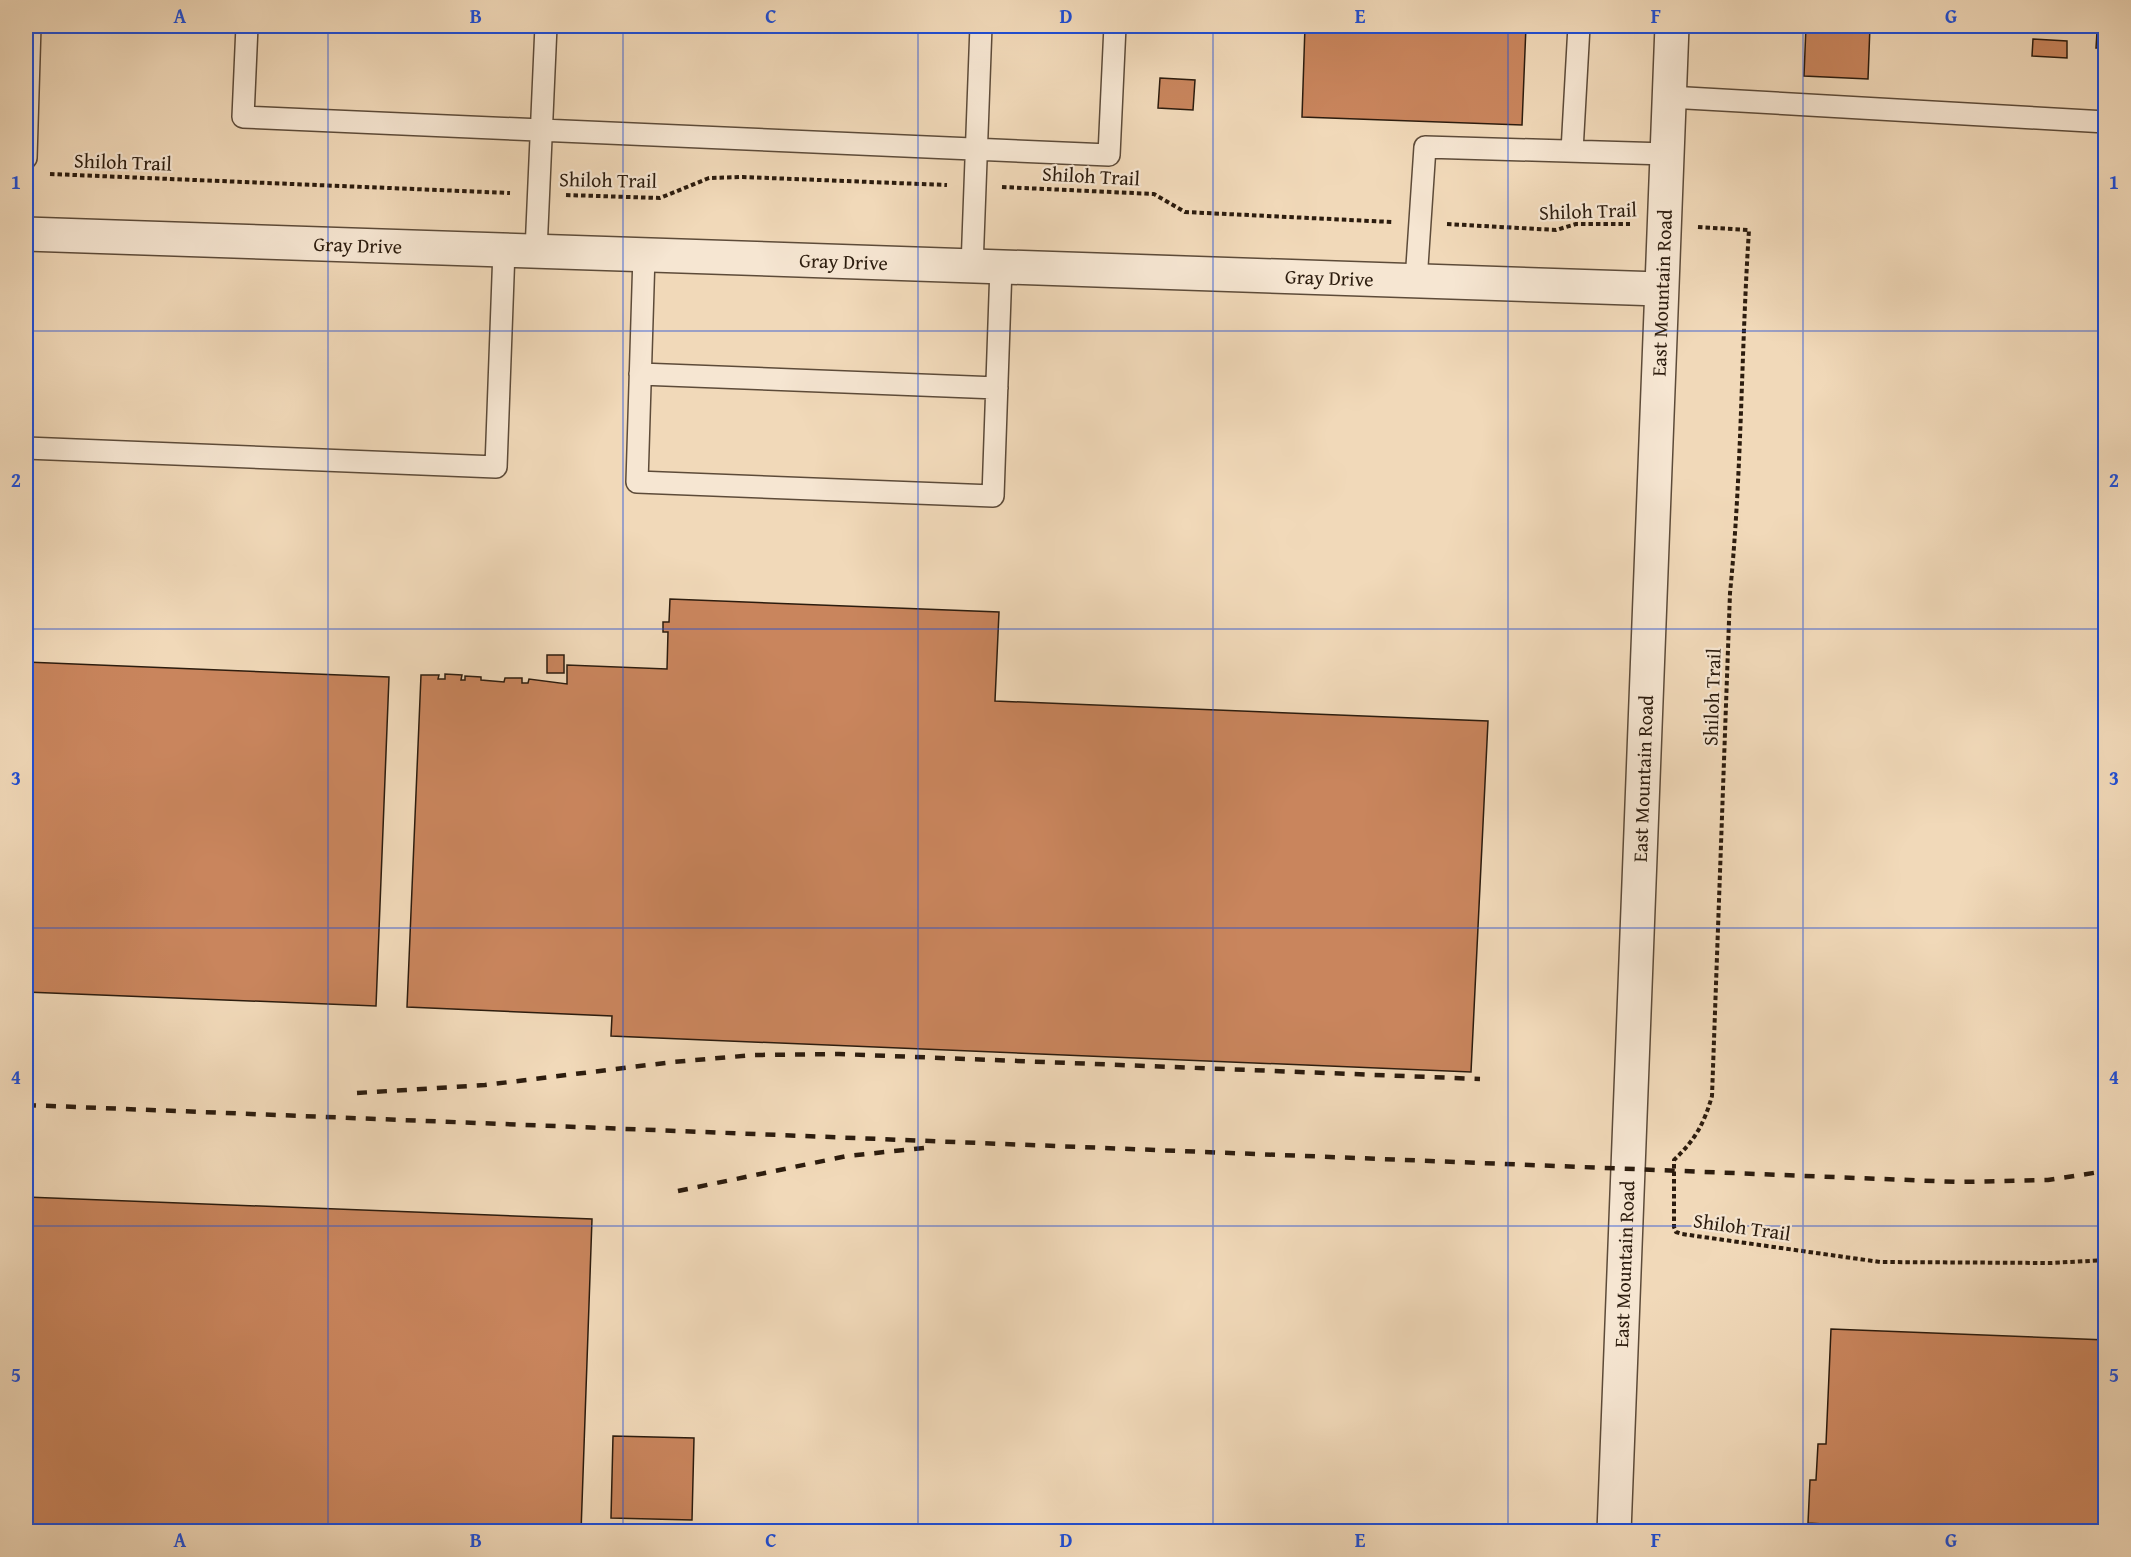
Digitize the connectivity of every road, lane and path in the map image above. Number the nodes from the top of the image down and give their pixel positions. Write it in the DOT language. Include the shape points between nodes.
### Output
graph roads {
  1 [pos="30,26"];
  2 [pos="247,26"];
  3 [pos="546,26"];
  4 [pos="981,26"];
  5 [pos="1115,26"];
  6 [pos="1579,26"];
  7 [pos="1672,26"];
  8 [pos="1670,97"];
  9 [pos="2106,122"];
  10 [pos="540,130"];
  11 [pos="975,150"];
  12 [pos="1572,151"];
  13 [pos="1667,154"];
  14 [pos="26,158"];
  15 [pos="49,174"];
  16 [pos="973,186"];
  17 [pos="536,194"];
  18 [pos="1419,223"];
  19 [pos="1663,225"];
  20 [pos="26,234"];
  21 [pos="504,250"];
  22 [pos="536,251"];
  23 [pos="644,255"];
  24 [pos="986,267"];
  25 [pos="1416,281"];
  26 [pos="1660,289"];
  27 [pos="640,374"];
  28 [pos="997,388"];
  29 [pos="26,448"];
  30 [pos="2106,1260"];
  31 [pos="1614,1532"];
  1 -- 14 [label="lane"];
  2 -- 10 [label="lane" via="243,117"];
  3 -- 10 [label="lane"];
  4 -- 11 [label="lane"];
  5 -- 11 [label="lane" via="1109,155"];
  6 -- 12 [label="lane"];
  7 -- 8 [label="street, East Mountain Road"];
  8 -- 9 [label="lane"];
  8 -- 13 [label="street, East Mountain Road"];
  10 -- 11 [label="lane"];
  10 -- 17 [label="lane"];
  11 -- 16 [label="lane"];
  12 -- 13 [label="lane"];
  12 -- 18 [label="lane" via="1425,147"];
  13 -- 19 [label="street, East Mountain Road"];
  15 -- 17 [label="path, Shiloh Trail"];
  16 -- 17 [label="path, Shiloh Trail" via="743,177 709,178 660,198"];
  16 -- 18 [label="path, Shiloh Trail" via="1154,194 1185,212"];
  16 -- 24 [label="lane"];
  17 -- 22 [label="lane"];
  18 -- 19 [label="path, Shiloh Trail" via="1556,230 1600,222"];
  18 -- 25 [label="lane"];
  19 -- 26 [label="street, East Mountain Road"];
  19 -- 30 [label="path, Shiloh Trail" via="1749,230 1737,525 1730,593 1712,1096 1706,1120 1694,1141 1674,1160 1676,1232 1880,1262"];
  20 -- 21 [label="street, Gray Drive"];
  21 -- 22 [label="street, Gray Drive"];
  21 -- 29 [label="lane" via="496,467"];
  22 -- 23 [label="street, Gray Drive"];
  23 -- 24 [label="street, Gray Drive"];
  23 -- 27 [label="lane"];
  24 -- 25 [label="street, Gray Drive"];
  24 -- 28 [label="lane"];
  25 -- 26 [label="street, Gray Drive"];
  26 -- 31 [label="street, East Mountain Road"];
  27 -- 28 [label="lane"];
  27 -- 28 [label="lane" via="637,482 957,495 993,496"];
}
